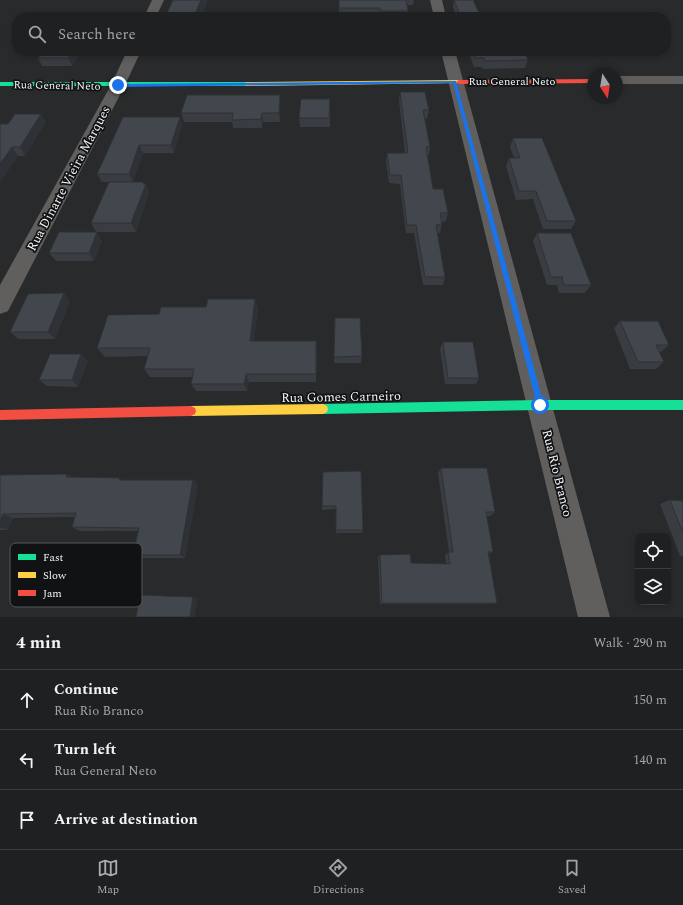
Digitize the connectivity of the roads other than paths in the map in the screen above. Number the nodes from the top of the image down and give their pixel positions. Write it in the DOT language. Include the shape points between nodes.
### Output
graph roads {
  1 [pos="158,0"];
  2 [pos="436,0"];
  3 [pos="152,12"];
  4 [pos="439,12"];
  5 [pos="132,56"];
  6 [pos="449,56"];
  7 [pos="623,80"];
  8 [pos="683,80"];
  9 [pos="587,81"];
  10 [pos="455,82"];
  11 [pos="0,84"];
  12 [pos="118,85"];
  13 [pos="0,305"];
  14 [pos="540,405"];
  15 [pos="683,405"];
  16 [pos="0,415"];
  17 [pos="594,617"];
  1 -- 3 [label="street"];
  2 -- 4 [label="street"];
  5 -- 12 [label="street, Rua Dinarte Vieira Marques"];
  6 -- 10 [label="street, Rua Rio Branco"];
  7 -- 8 [label="street"];
  9 -- 10 [label="street, Rua General Neto"];
  10 -- 12 [label="street, Rua General Neto"];
  10 -- 14 [label="street, Rua Rio Branco"];
  11 -- 12 [label="street, Rua General Neto"];
  12 -- 13 [label="street, Rua Dinarte Vieira Marques"];
  14 -- 15 [label="street, Rua Gomes Carneiro"];
  14 -- 16 [label="street, Rua Gomes Carneiro"];
  14 -- 17 [label="street, Rua Rio Branco"];
}
